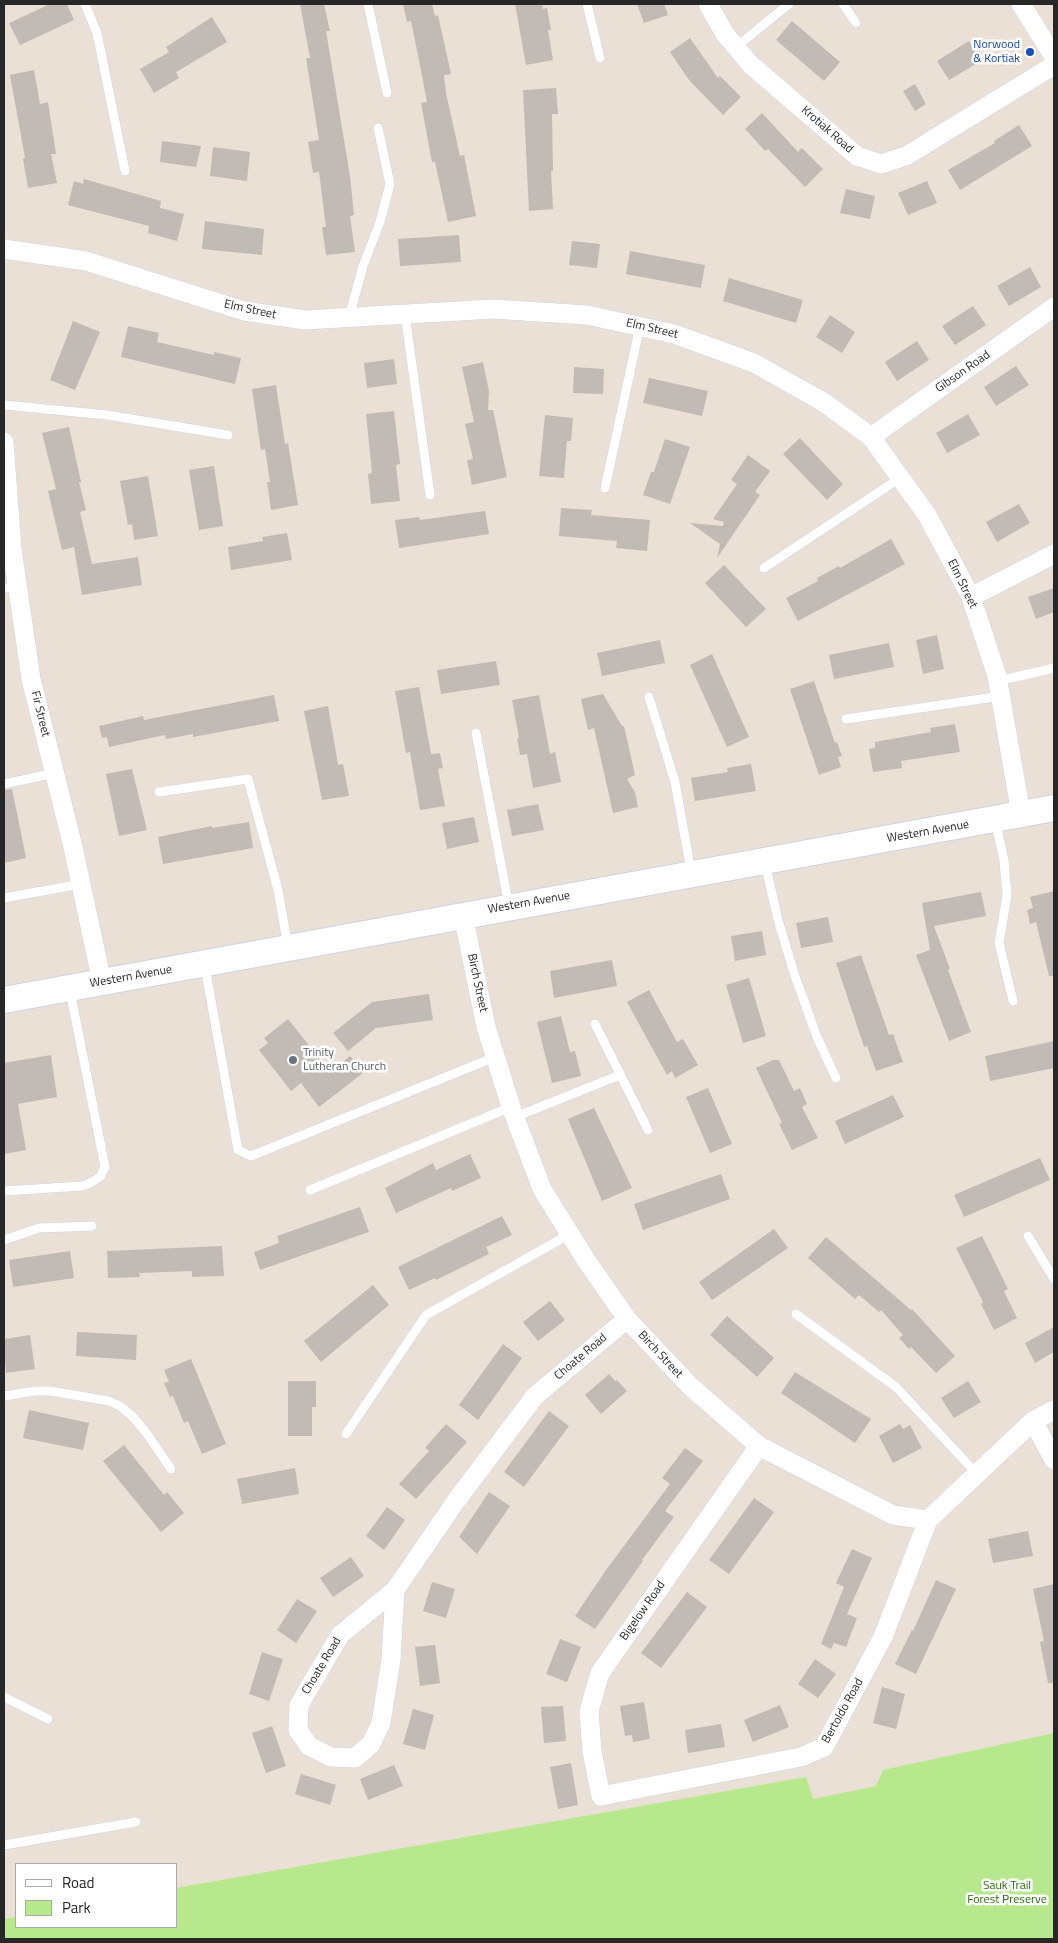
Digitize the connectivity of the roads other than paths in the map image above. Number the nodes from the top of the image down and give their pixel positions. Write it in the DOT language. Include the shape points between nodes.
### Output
graph roads {
  1 [pos="85,4"];
  2 [pos="368,4"];
  3 [pos="588,4"];
  4 [pos="708,4"];
  5 [pos="789,4"];
  6 [pos="843,4"];
  7 [pos="1021,4"];
  8 [pos="856,23"];
  9 [pos="736,47"];
  10 [pos="1054,57"];
  11 [pos="600,58"];
  12 [pos="1054,65"];
  13 [pos="387,92"];
  14 [pos="378,128"];
  15 [pos="125,170"];
  16 [pos="4,249"];
  17 [pos="1054,307"];
  18 [pos="405,314"];
  19 [pos="349,318"];
  20 [pos="640,326"];
  21 [pos="4,405"];
  22 [pos="228,435"];
  23 [pos="872,437"];
  24 [pos="4,442"];
  25 [pos="900,478"];
  26 [pos="605,488"];
  27 [pos="430,495"];
  28 [pos="1054,554"];
  29 [pos="764,568"];
  30 [pos="11,588"];
  31 [pos="971,597"];
  32 [pos="1054,668"];
  33 [pos="1000,688"];
  34 [pos="649,697"];
  35 [pos="846,719"];
  36 [pos="476,733"];
  37 [pos="55,772"];
  38 [pos="4,784"];
  39 [pos="159,792"];
  40 [pos="1054,808"];
  41 [pos="1021,814"];
  42 [pos="995,820"];
  43 [pos="765,860"];
  44 [pos="692,874"];
  45 [pos="81,884"];
  46 [pos="4,898"];
  47 [pos="510,907"];
  48 [pos="463,915"];
  49 [pos="288,947"];
  50 [pos="205,963"];
  51 [pos="102,982"];
  52 [pos="69,988"];
  53 [pos="4,1000"];
  54 [pos="1013,1001"];
  55 [pos="595,1024"];
  56 [pos="495,1057"];
  57 [pos="620,1075"];
  58 [pos="836,1078"];
  59 [pos="513,1112"];
  60 [pos="648,1130"];
  61 [pos="4,1190"];
  62 [pos="310,1190"];
  63 [pos="92,1226"];
  64 [pos="570,1234"];
  65 [pos="1028,1236"];
  66 [pos="4,1240"];
  67 [pos="1054,1279"];
  68 [pos="796,1314"];
  69 [pos="627,1319"];
  70 [pos="4,1396"];
  71 [pos="1054,1410"];
  72 [pos="1033,1421"];
  73 [pos="346,1434"];
  74 [pos="759,1446"];
  75 [pos="1054,1460"];
  76 [pos="171,1469"];
  77 [pos="977,1474"];
  78 [pos="928,1520"];
  79 [pos="395,1590"];
  80 [pos="4,1697"];
  81 [pos="48,1719"];
  82 [pos="601,1796"];
  83 [pos="136,1822"];
  84 [pos="4,1845"];
  1 -- 15 [label="lane" via="97,33"];
  2 -- 13 [label="lane"];
  3 -- 11 [label="lane"];
  4 -- 9 [label="street, Krotiak Road"];
  5 -- 9 [label="lane"];
  6 -- 8 [label="lane"];
  7 -- 10 [label="street"];
  9 -- 12 [label="street, Krotiak Road" via="751,65 857,156 881,164 906,156"];
  14 -- 19 [label="lane" via="390,184"];
  16 -- 19 [label="street, Elm Street" via="86,261 244,311 305,320"];
  17 -- 23 [label="street, Gibson Road"];
  18 -- 19 [label="street, Elm Street"];
  18 -- 20 [label="street, Elm Street" via="493,309 587,315"];
  18 -- 27 [label="lane"];
  20 -- 23 [label="street, Elm Street" via="674,334 754,363 825,403"];
  20 -- 26 [label="lane"];
  21 -- 22 [label="lane" via="107,415"];
  23 -- 25 [label="street, Elm Street"];
  24 -- 30 [label="street, Fir Street" via="12,548"];
  25 -- 29 [label="lane"];
  25 -- 31 [label="street, Elm Street" via="927,515"];
  28 -- 31 [label="street"];
  30 -- 37 [label="street, Fir Street"];
  31 -- 33 [label="street, Elm Street"];
  32 -- 33 [label="lane"];
  33 -- 35 [label="lane"];
  33 -- 41 [label="street, Elm Street"];
  34 -- 44 [label="lane" via="675,782"];
  36 -- 47 [label="lane"];
  37 -- 38 [label="lane"];
  37 -- 45 [label="street, Fir Street"];
  39 -- 49 [label="lane" via="248,779 278,890"];
  40 -- 41 [label="main road, Western Avenue"];
  41 -- 42 [label="main road, Western Avenue"];
  42 -- 43 [label="main road, Western Avenue"];
  42 -- 54 [label="lane" via="1004,860 1007,896 999,943"];
  43 -- 44 [label="main road, Western Avenue"];
  43 -- 58 [label="lane" via="795,976 817,1038"];
  44 -- 47 [label="main road, Western Avenue"];
  45 -- 46 [label="lane"];
  45 -- 51 [label="street, Fir Street"];
  47 -- 48 [label="main road, Western Avenue"];
  48 -- 49 [label="main road, Western Avenue"];
  48 -- 56 [label="street, Birch Street"];
  49 -- 50 [label="main road, Western Avenue"];
  50 -- 51 [label="main road, Western Avenue"];
  50 -- 56 [label="lane" via="238,1150 251,1156"];
  51 -- 52 [label="main road, Western Avenue"];
  52 -- 53 [label="main road, Western Avenue"];
  52 -- 61 [label="lane" via="105,1167 100,1177 82,1186"];
  55 -- 57 [label="lane"];
  56 -- 59 [label="street, Birch Street"];
  57 -- 59 [label="lane"];
  57 -- 60 [label="lane"];
  59 -- 62 [label="lane"];
  59 -- 64 [label="street, Birch Street" via="542,1189"];
  63 -- 66 [label="lane" via="39,1228"];
  64 -- 69 [label="street, Birch Street"];
  64 -- 73 [label="lane" via="426,1315"];
  65 -- 67 [label="lane"];
  68 -- 77 [label="lane" via="896,1387"];
  69 -- 74 [label="street, Birch Street" via="690,1386"];
  69 -- 79 [label="street, Choate Road" via="535,1396 456,1501"];
  70 -- 76 [label="lane" via="50,1391 114,1404 132,1416"];
  71 -- 72 [label="street"];
  72 -- 75 [label="street"];
  72 -- 77 [label="street"];
  74 -- 78 [label="street, Birch Street" via="893,1515"];
  74 -- 82 [label="street, Bigelow Road" via="600,1673 589,1711 592,1752"];
  77 -- 78 [label="street"];
  78 -- 82 [label="street, Bertoldo Road" via="883,1637 824,1747 801,1757"];
  79 -- 79 [label="street, Choate Road" via="340,1635 299,1704 298,1730 309,1746 331,1758 354,1758 371,1744 382,1723 392,1660"];
  80 -- 81 [label="lane"];
  83 -- 84 [label="lane"];
}
